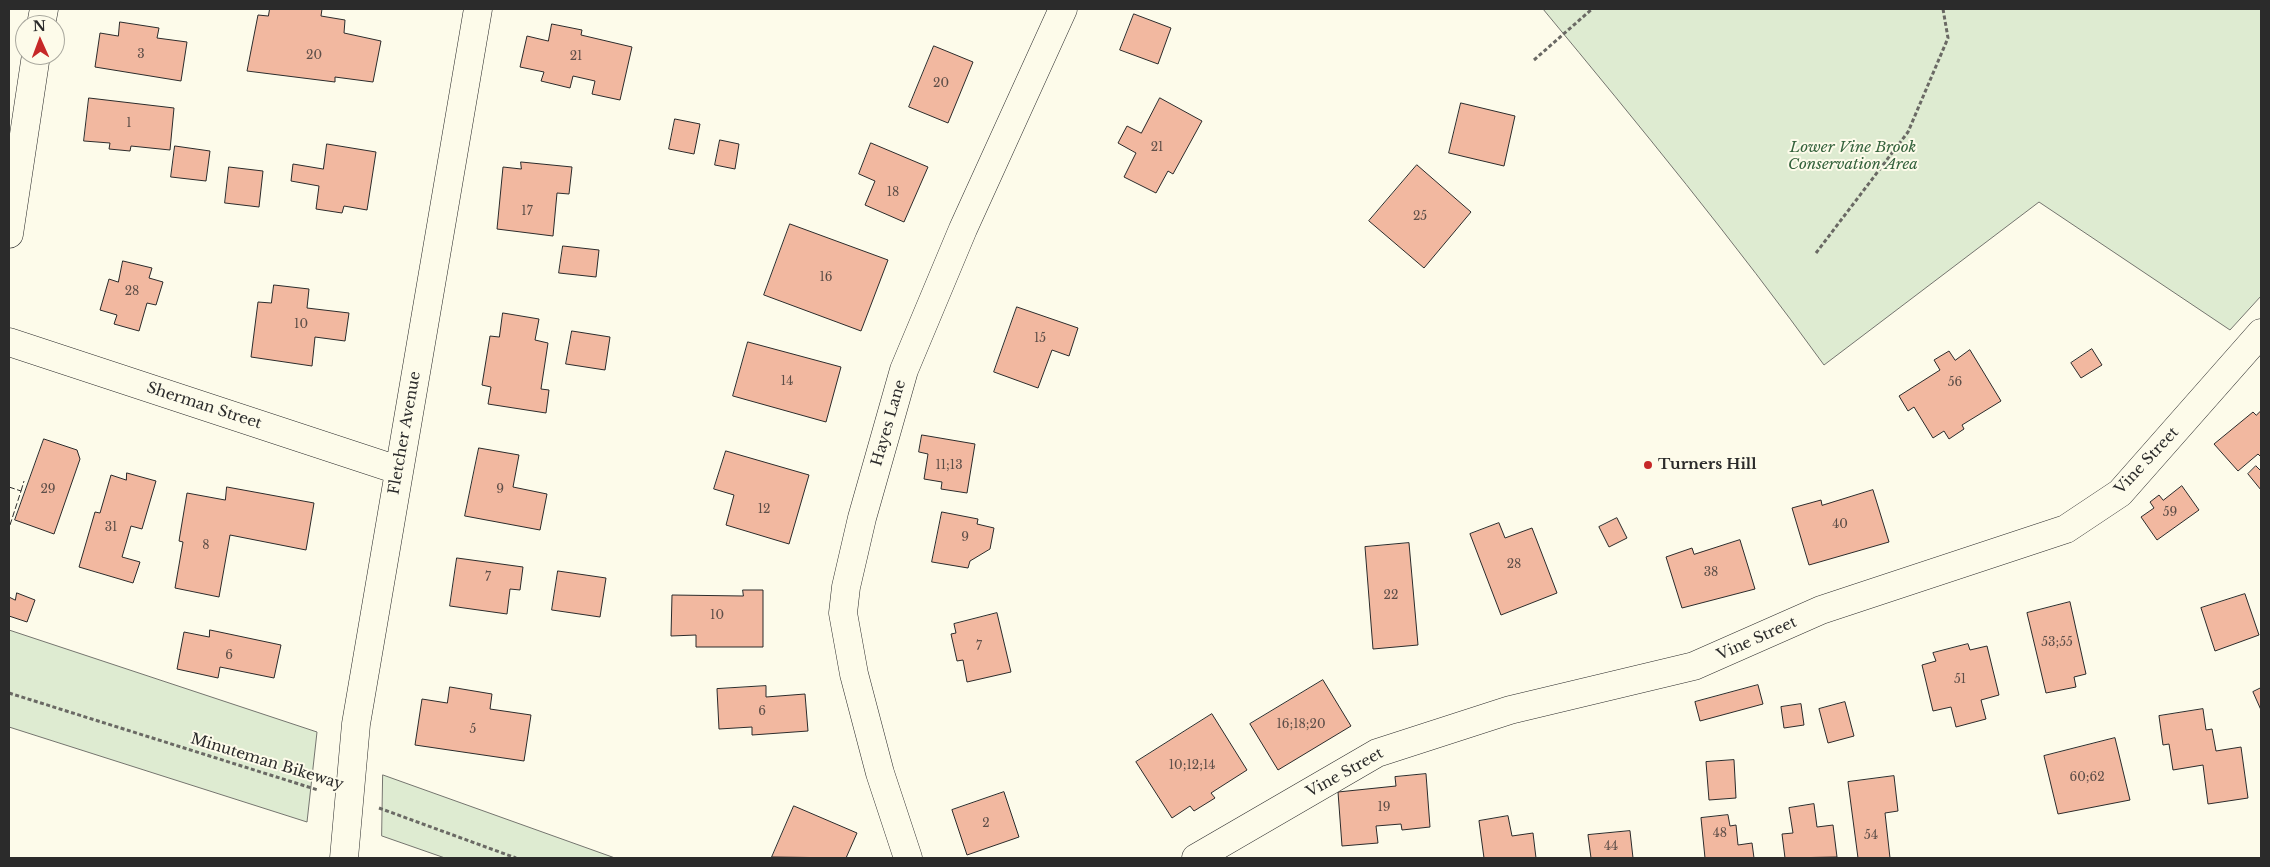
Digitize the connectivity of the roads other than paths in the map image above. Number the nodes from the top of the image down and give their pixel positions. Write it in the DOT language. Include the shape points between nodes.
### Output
graph roads {
  1 [pos="478,9"];
  2 [pos="1063,9"];
  3 [pos="34,65"];
  4 [pos="9,234"];
  5 [pos="2261,333"];
  6 [pos="9,342"];
  7 [pos="398,470"];
  8 [pos="344,858"];
  9 [pos="908,858"];
  10 [pos="1196,858"];
  1 -- 7 [label="street, Fletcher Avenue"];
  2 -- 9 [label="street, Hayes Lane" via="963,229 904,370 846,587 842,613 854,674 880,773"];
  3 -- 4 [label="street"];
  5 -- 10 [label="street, Vine Street" via="2120,493 2066,529 1820,610 1673,673 1510,710 1377,753"];
  6 -- 7 [label="street, Sherman Street"];
  7 -- 8 [label="street, Fletcher Avenue" via="356,724"];
}
